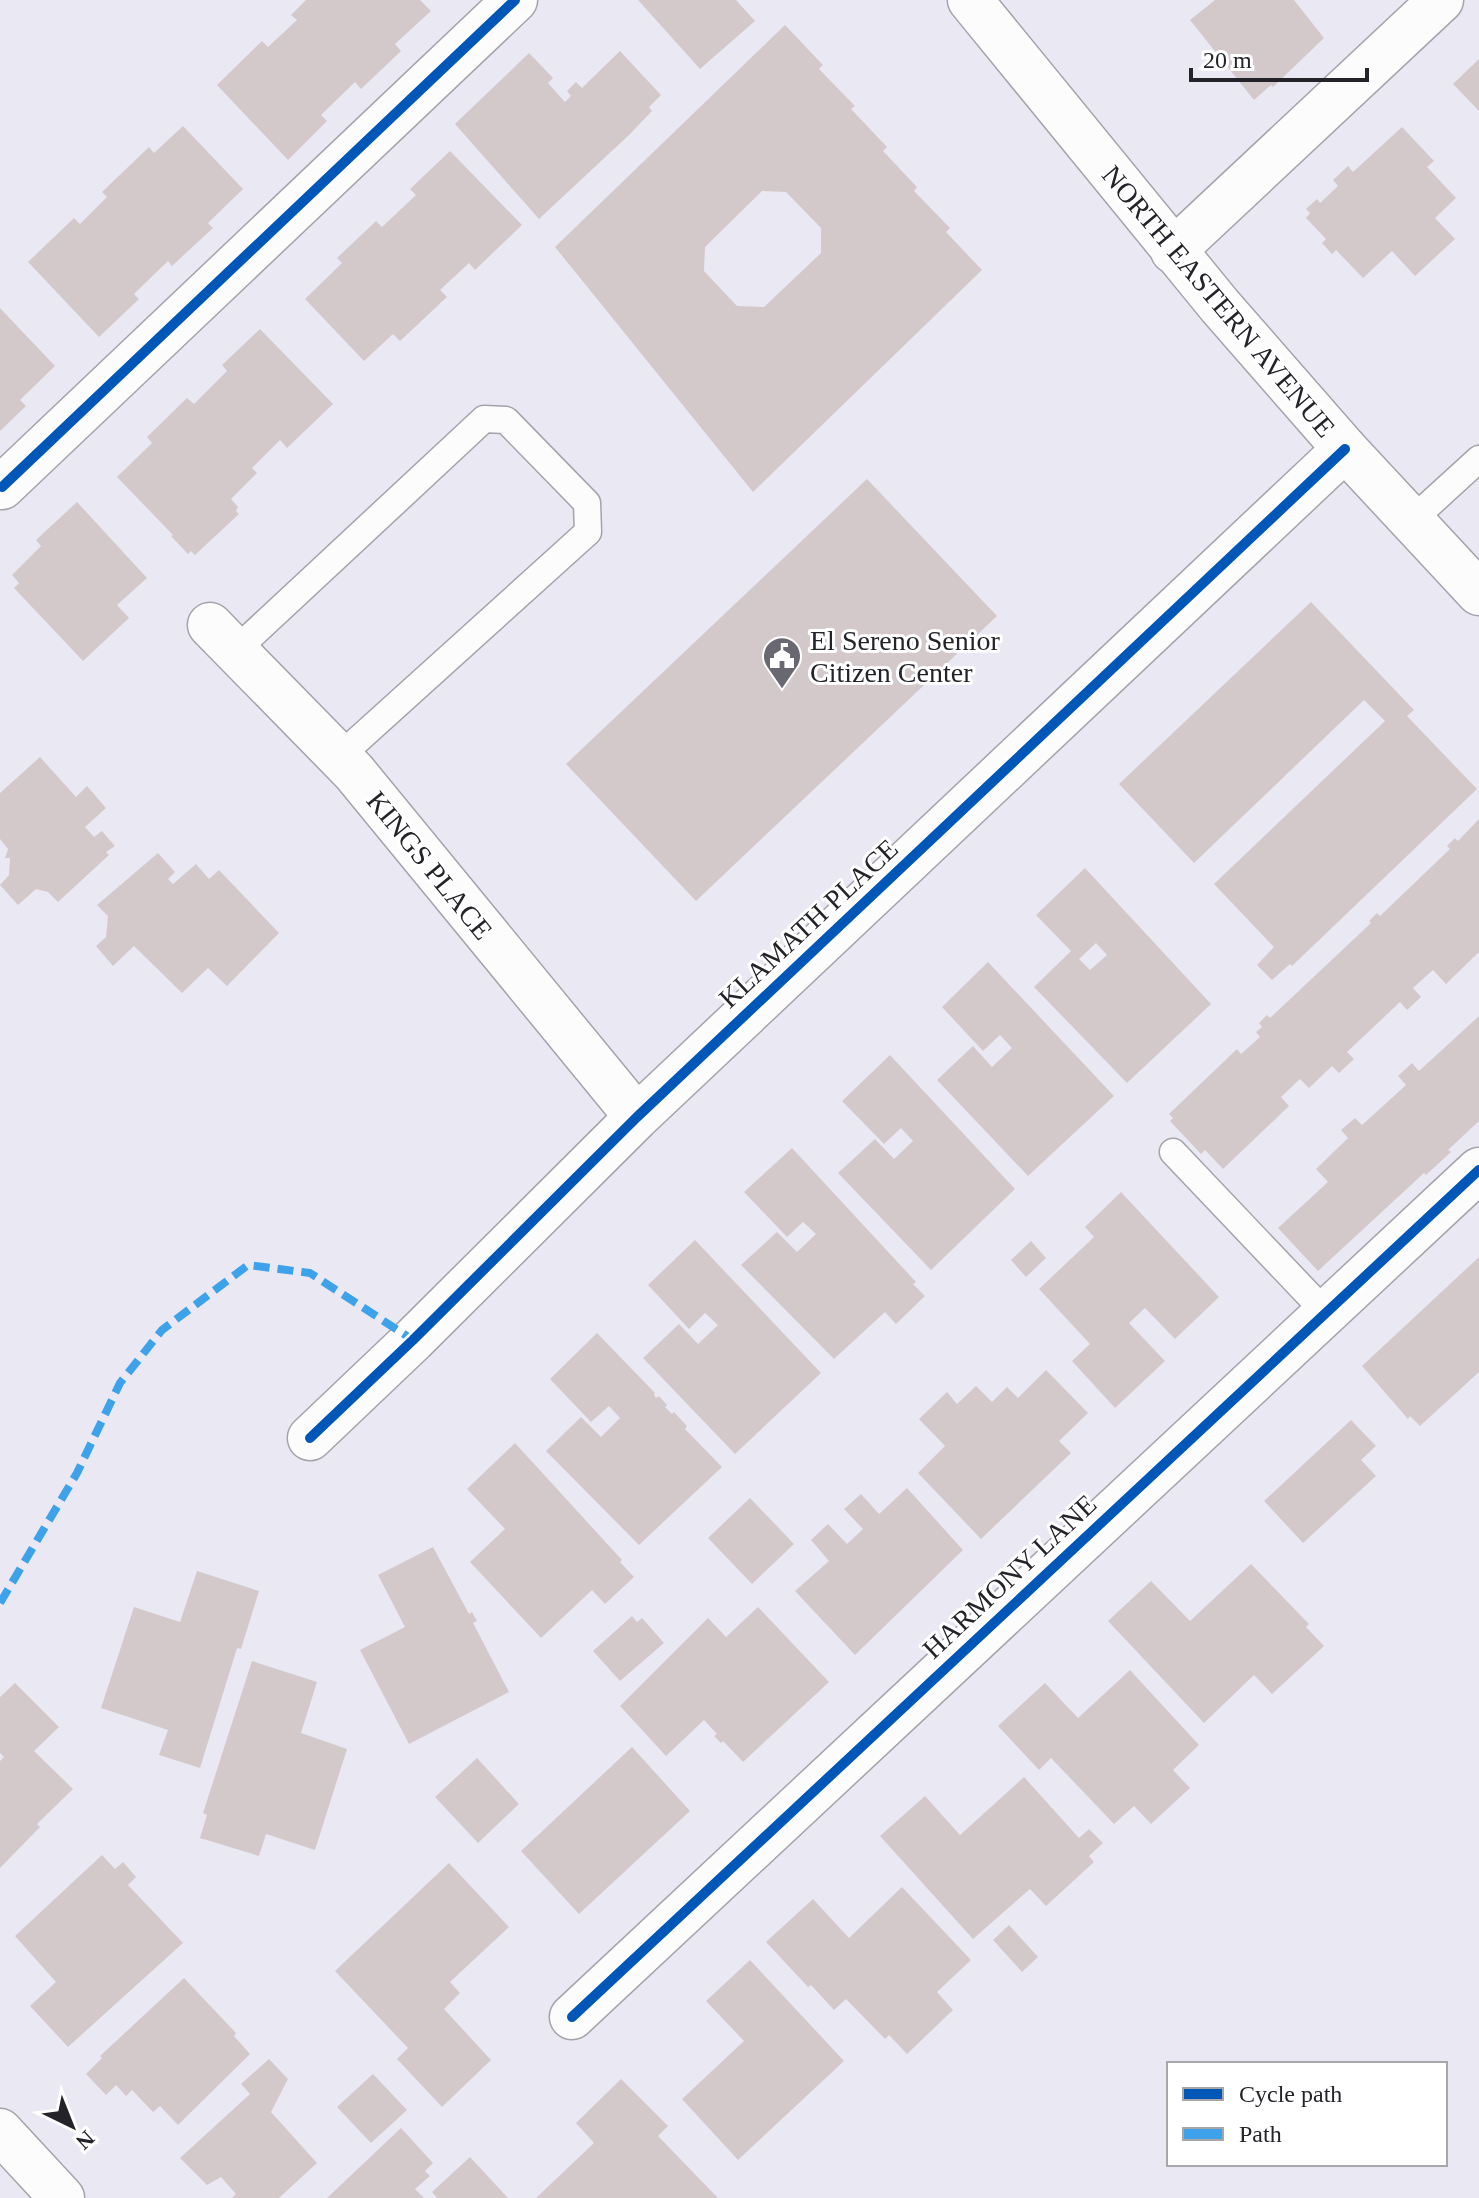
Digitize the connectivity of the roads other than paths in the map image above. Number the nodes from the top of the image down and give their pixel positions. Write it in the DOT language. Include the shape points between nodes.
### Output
graph roads {
  1 [pos="515,0"];
  2 [pos="970,0"];
  3 [pos="1441,0"];
  4 [pos="1173,251"];
  5 [pos="1345,449"];
  6 [pos="1479,459"];
  7 [pos="2,487"];
  8 [pos="1411,521"];
  9 [pos="1479,593"];
  10 [pos="223,638"];
  11 [pos="339,757"];
  12 [pos="637,1117"];
  13 [pos="1173,1152"];
  14 [pos="1479,1170"];
  15 [pos="1326,1313"];
  16 [pos="310,1438"];
  17 [pos="572,2017"];
  18 [pos="0,2131"];
  19 [pos="62,2198"];
  1 -- 7 [label="street"];
  2 -- 4 [label="street, NORTH EASTERN AVENUE"];
  3 -- 4 [label="street"];
  4 -- 5 [label="street, NORTH EASTERN AVENUE"];
  5 -- 8 [label="street, NORTH EASTERN AVENUE"];
  5 -- 12 [label="street, KLAMATH PLACE"];
  6 -- 8 [label="lane"];
  8 -- 9 [label="street, NORTH EASTERN AVENUE"];
  10 -- 11 [label="street, KINGS PLACE"];
  10 -- 11 [label="lane" via="484,419 506,420 587,503 588,532"];
  11 -- 12 [label="street, KINGS PLACE"];
  12 -- 16 [label="street, KLAMATH PLACE"];
  13 -- 15 [label="lane"];
  14 -- 15 [label="street, HARMONY LANE"];
  15 -- 17 [label="street, HARMONY LANE"];
  18 -- 19 [label="street"];
}
